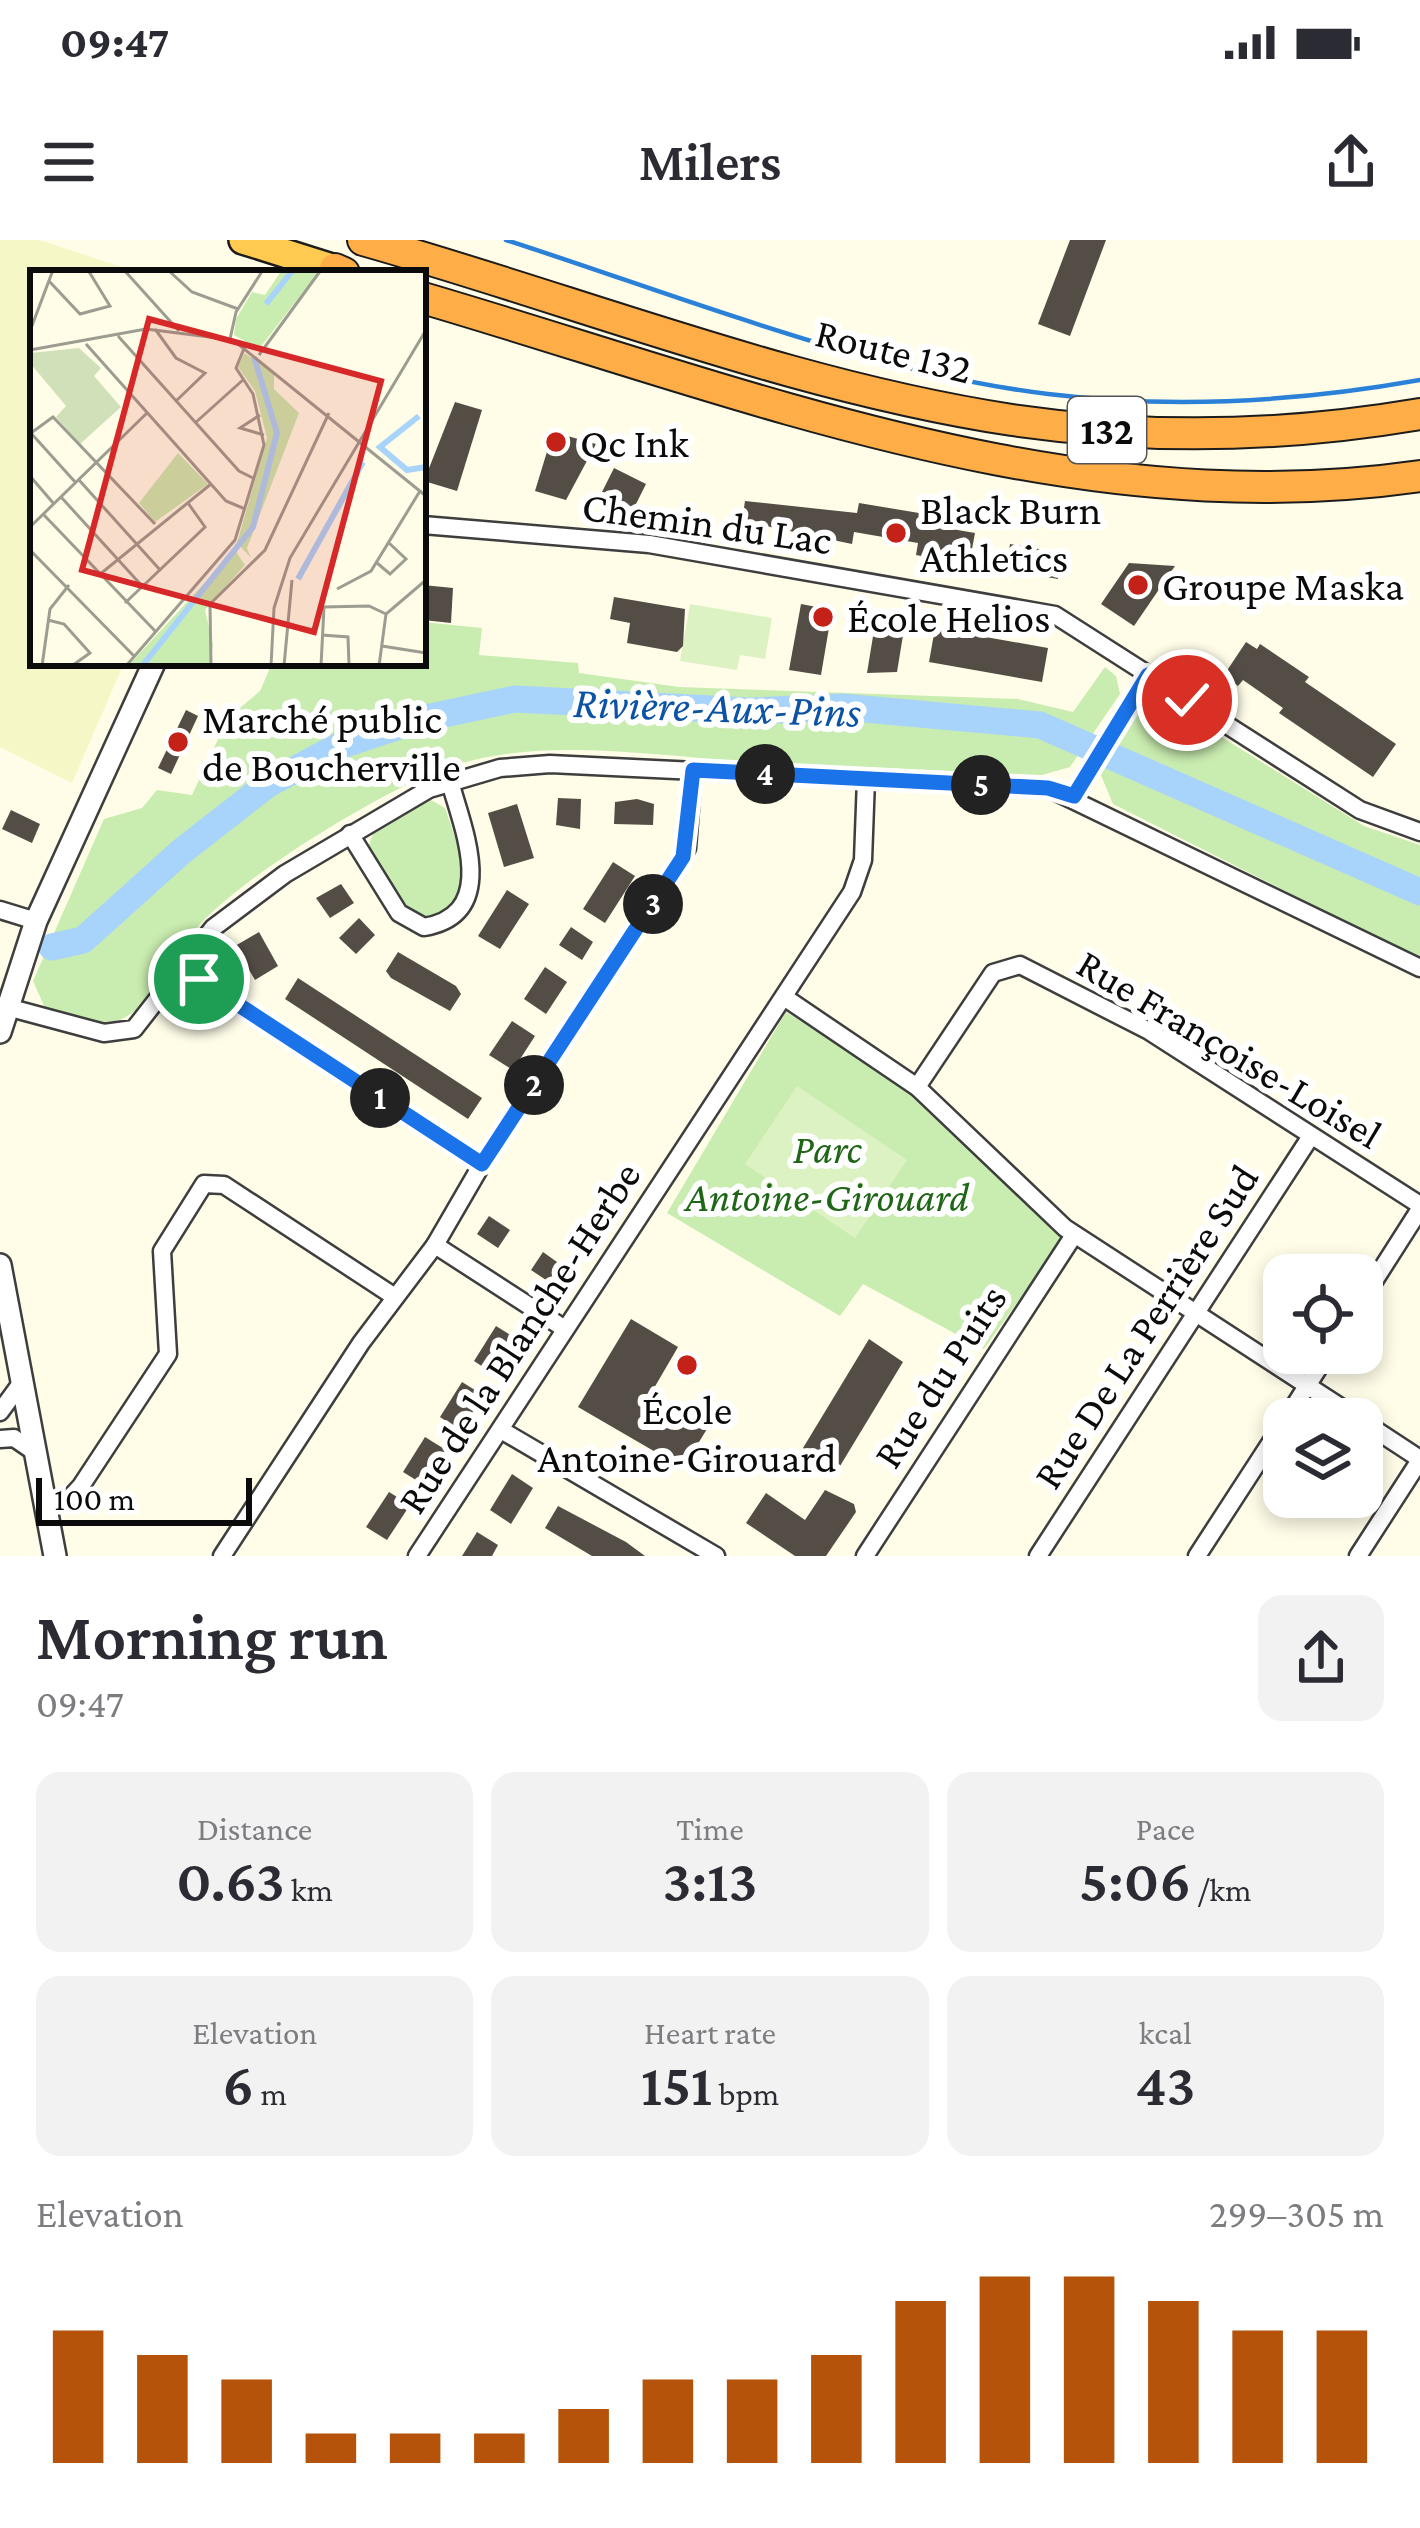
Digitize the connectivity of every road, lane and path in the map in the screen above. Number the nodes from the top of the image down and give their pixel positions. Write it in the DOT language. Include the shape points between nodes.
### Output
graph roads {
  1 [pos="243,240"];
  2 [pos="349,240"];
  3 [pos="363,240"];
  4 [pos="426,250"];
  5 [pos="331,270"];
  6 [pos="338,270"];
  7 [pos="426,300"];
  8 [pos="1420,414"];
  9 [pos="1420,476"];
  10 [pos="426,525"];
  11 [pos="153,666"];
  12 [pos="1148,675"];
  13 [pos="693,770"];
  14 [pos="866,779"];
  15 [pos="450,782"];
  16 [pos="1074,796"];
  17 [pos="1420,832"];
  18 [pos="350,834"];
  19 [pos="0,910"];
  20 [pos="36,922"];
  21 [pos="182,968"];
  22 [pos="1420,968"];
  23 [pos="784,997"];
  24 [pos="7,1007"];
  25 [pos="0,1032"];
  26 [pos="917,1087"];
  27 [pos="1311,1136"];
  28 [pos="482,1164"];
  29 [pos="1420,1207"];
  30 [pos="1074,1235"];
  31 [pos="435,1245"];
  32 [pos="0,1265"];
  33 [pos="1383,1266"];
  34 [pos="395,1297"];
  35 [pos="1196,1315"];
  36 [pos="565,1329"];
  37 [pos="1314,1374"];
  38 [pos="22,1382"];
  39 [pos="1307,1385"];
  40 [pos="1299,1398"];
  41 [pos="1327,1398"];
  42 [pos="0,1412"];
  43 [pos="501,1430"];
  44 [pos="1383,1435"];
  45 [pos="0,1439"];
  46 [pos="36,1453"];
  47 [pos="1263,1454"];
  48 [pos="1420,1460"];
  49 [pos="46,1508"];
  50 [pos="55,1556"];
  51 [pos="222,1556"];
  52 [pos="417,1556"];
  53 [pos="716,1556"];
  54 [pos="865,1556"];
  55 [pos="1038,1556"];
  56 [pos="1197,1556"];
  57 [pos="1358,1556"];
  1 -- 5 [label="highway"];
  2 -- 6 [label="street"];
  3 -- 4 [label="highway, Route 132 / 132"];
  4 -- 8 [label="highway, Route 132 / 132" via="862,388 1013,420 1225,434"];
  7 -- 9 [label="highway, Route 132 / 132" via="926,446 1038,470 1208,489"];
  10 -- 12 [label="street, Chemin du Lac" via="650,544 1054,615"];
  11 -- 20 [label="street"];
  12 -- 16 [label="street"];
  12 -- 17 [label="street, Chemin du Lac" via="1360,810"];
  13 -- 14 [label="street"];
  13 -- 15 [label="street" via="533,764"];
  13 -- 28 [label="street" via="683,857"];
  14 -- 16 [label="street"];
  14 -- 23 [label="street, Rue de la Blanche-Herbe" via="861,872"];
  15 -- 18 [label="street"];
  15 -- 18 [label="street" via="475,871 446,919 424,927 399,913"];
  16 -- 22 [label="street"];
  18 -- 21 [label="street" via="228,914"];
  19 -- 20 [label="street"];
  20 -- 24 [label="street"];
  21 -- 24 [label="street" via="126,1032"];
  21 -- 28 [label="street"];
  23 -- 26 [label="street"];
  23 -- 36 [label="street, Rue de la Blanche-Herbe"];
  24 -- 25 [label="street"];
  26 -- 27 [label="street, Rue Françoise-Loisel" via="993,973 1020,965 1149,1031"];
  26 -- 30 [label="street"];
  27 -- 29 [label="street, Rue Françoise-Loisel"];
  27 -- 35 [label="street, Rue De La Perrière Sud"];
  28 -- 31 [label="street"];
  29 -- 33 [label="street"];
  30 -- 35 [label="street"];
  30 -- 54 [label="street, Rue du Puits"];
  31 -- 34 [label="street"];
  31 -- 36 [label="street"];
  32 -- 38 [label="street"];
  34 -- 49 [label="street" via="210,1181 162,1251 168,1354 81,1486"];
  34 -- 51 [label="street"];
  35 -- 39 [label="street"];
  35 -- 55 [label="street, Rue De La Perrière Sud"];
  36 -- 43 [label="street, Rue de la Blanche-Herbe"];
  37 -- 39 [label="street"];
  38 -- 42 [label="street"];
  38 -- 46 [label="street"];
  39 -- 40 [label="street"];
  39 -- 41 [label="street"];
  43 -- 52 [label="street, Rue de la Blanche-Herbe"];
  43 -- 53 [label="street"];
  44 -- 48 [label="street"];
  45 -- 46 [label="street" via="14,1438"];
  46 -- 49 [label="street"];
  47 -- 56 [label="street"];
  48 -- 57 [label="street"];
  49 -- 50 [label="street"];
}
